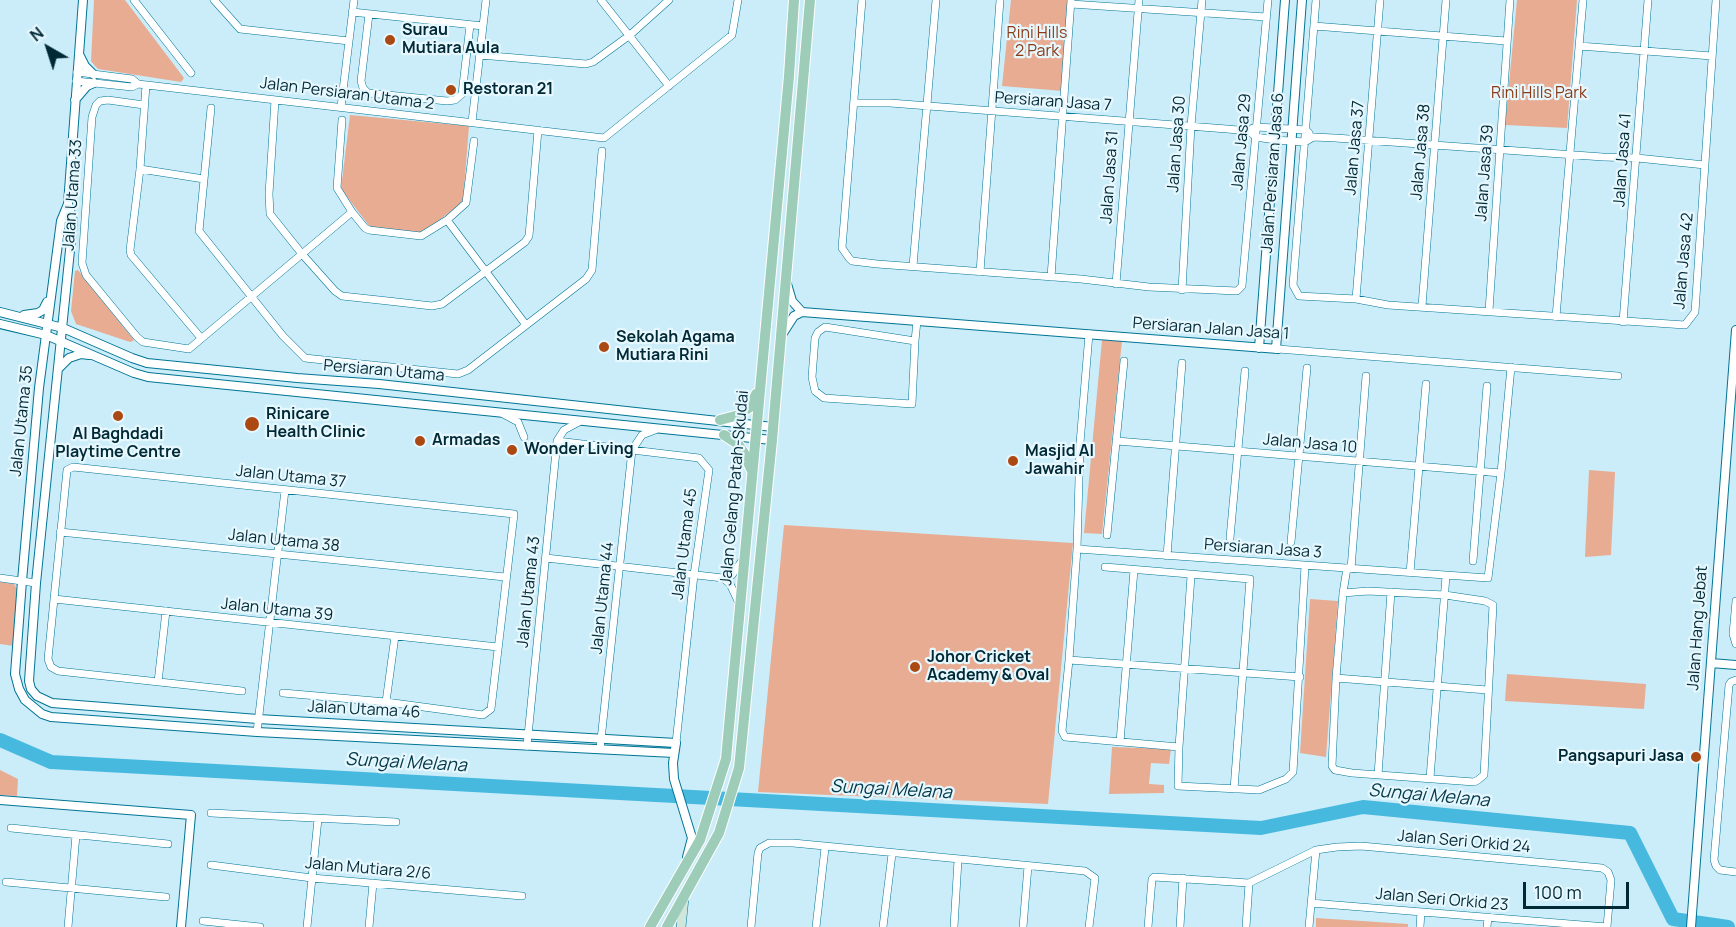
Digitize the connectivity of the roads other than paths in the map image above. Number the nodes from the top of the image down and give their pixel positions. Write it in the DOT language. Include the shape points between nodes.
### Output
graph roads {
  1 [pos="83,0"];
  2 [pos="134,0"];
  3 [pos="214,0"];
  4 [pos="354,0"];
  5 [pos="486,0"];
  6 [pos="602,0"];
  7 [pos="669,0"];
  8 [pos="738,0"];
  9 [pos="794,0"];
  10 [pos="810,0"];
  11 [pos="862,0"];
  12 [pos="936,0"];
  13 [pos="1000,0"];
  14 [pos="1139,0"];
  15 [pos="1202,0"];
  16 [pos="1268,0"];
  17 [pos="1285,0"];
  18 [pos="1302,0"];
  19 [pos="1316,0"];
  20 [pos="1380,0"];
  21 [pos="1446,0"];
  22 [pos="1510,0"];
  23 [pos="1582,0"];
  24 [pos="1648,0"];
  25 [pos="1716,0"];
  26 [pos="1071,2"];
  27 [pos="1138,9"];
  28 [pos="352,12"];
  29 [pos="1201,13"];
  30 [pos="369,14"];
  31 [pos="1266,17"];
  32 [pos="470,25"];
  33 [pos="1314,26"];
  34 [pos="483,27"];
  35 [pos="1378,31"];
  36 [pos="630,35"];
  37 [pos="1444,36"];
  38 [pos="349,41"];
  39 [pos="1506,41"];
  40 [pos="1579,46"];
  41 [pos="1645,50"];
  42 [pos="78,54"];
  43 [pos="480,55"];
  44 [pos="1712,56"];
  45 [pos="191,73"];
  46 [pos="76,76"];
  47 [pos="94,79"];
  48 [pos="142,84"];
  49 [pos="669,86"];
  50 [pos="74,100"];
  51 [pos="275,100"];
  52 [pos="854,103"];
  53 [pos="144,105"];
  54 [pos="928,106"];
  55 [pos="341,107"];
  56 [pos="211,108"];
  57 [pos="993,111"];
  58 [pos="1063,117"];
  59 [pos="342,120"];
  60 [pos="472,122"];
  61 [pos="1127,122"];
  62 [pos="1191,126"];
  63 [pos="1257,126"];
  64 [pos="1276,128"];
  65 [pos="1291,129"];
  66 [pos="538,130"];
  67 [pos="1306,130"];
  68 [pos="1249,131"];
  69 [pos="1256,137"];
  70 [pos="1313,137"];
  71 [pos="1369,140"];
  72 [pos="474,141"];
  73 [pos="1275,141"];
  74 [pos="1290,141"];
  75 [pos="1305,142"];
  76 [pos="1436,144"];
  77 [pos="1501,150"];
  78 [pos="602,151"];
  79 [pos="1570,154"];
  80 [pos="1637,158"];
  81 [pos="1705,165"];
  82 [pos="140,169"];
  83 [pos="204,179"];
  84 [pos="68,204"];
  85 [pos="352,212"];
  86 [pos="447,220"];
  87 [pos="302,254"];
  88 [pos="913,266"];
  89 [pos="54,269"];
  90 [pos="486,272"];
  91 [pos="980,272"];
  92 [pos="1051,276"];
  93 [pos="785,278"];
  94 [pos="1116,284"];
  95 [pos="1182,290"];
  96 [pos="251,296"];
  97 [pos="1356,299"];
  98 [pos="1422,306"];
  99 [pos="1489,311"];
  100 [pos="802,312"];
  101 [pos="4,314"];
  102 [pos="1556,317"];
  103 [pos="916,321"];
  104 [pos="1623,322"];
  105 [pos="47,323"];
  106 [pos="0,324"];
  107 [pos="526,325"];
  108 [pos="63,328"];
  109 [pos="1736,330"];
  110 [pos="1089,334"];
  111 [pos="46,335"];
  112 [pos="201,338"];
  113 [pos="779,339"];
  114 [pos="61,341"];
  115 [pos="915,341"];
  116 [pos="1736,345"];
  117 [pos="1259,348"];
  118 [pos="1277,349"];
  119 [pos="93,355"];
  120 [pos="1124,360"];
  121 [pos="1182,363"];
  122 [pos="58,368"];
  123 [pos="1307,368"];
  124 [pos="1511,368"];
  125 [pos="1245,371"];
  126 [pos="1366,376"];
  127 [pos="1618,376"];
  128 [pos="760,384"];
  129 [pos="1426,384"];
  130 [pos="1487,386"];
  131 [pos="501,413"];
  132 [pos="720,420"];
  133 [pos="586,422"];
  134 [pos="756,425"];
  135 [pos="772,427"];
  136 [pos="662,429"];
  137 [pos="724,435"];
  138 [pos="524,437"];
  139 [pos="754,438"];
  140 [pos="772,440"];
  141 [pos="557,441"];
  142 [pos="1117,441"];
  143 [pos="1176,447"];
  144 [pos="632,450"];
  145 [pos="1238,452"];
  146 [pos="1299,457"];
  147 [pos="1360,462"];
  148 [pos="1419,466"];
  149 [pos="752,472"];
  150 [pos="1480,472"];
  151 [pos="1501,473"];
  152 [pos="285,490"];
  153 [pos="60,532"];
  154 [pos="1107,535"];
  155 [pos="1230,538"];
  156 [pos="1291,542"];
  157 [pos="1077,549"];
  158 [pos="278,554"];
  159 [pos="744,555"];
  160 [pos="1167,556"];
  161 [pos="546,558"];
  162 [pos="1473,561"];
  163 [pos="620,566"];
  164 [pos="1305,566"];
  165 [pos="1106,567"];
  166 [pos="1349,569"];
  167 [pos="1134,570"];
  168 [pos="1410,573"];
  169 [pos="694,575"];
  170 [pos="1191,576"];
  171 [pos="1446,576"];
  172 [pos="505,577"];
  173 [pos="0,578"];
  174 [pos="723,578"];
  175 [pos="22,581"];
  176 [pos="36,583"];
  177 [pos="1343,592"];
  178 [pos="1391,592"];
  179 [pos="1445,595"];
  180 [pos="54,599"];
  181 [pos="1736,601"];
  182 [pos="740,604"];
  183 [pos="166,611"];
  184 [pos="270,623"];
  185 [pos="395,636"];
  186 [pos="1735,642"];
  187 [pos="498,647"];
  188 [pos="1069,660"];
  189 [pos="1711,663"];
  190 [pos="1127,664"];
  191 [pos="1736,665"];
  192 [pos="1186,669"];
  193 [pos="1243,673"];
  194 [pos="1300,676"];
  195 [pos="1336,678"];
  196 [pos="1733,681"];
  197 [pos="158,682"];
  198 [pos="1385,682"];
  199 [pos="1438,686"];
  200 [pos="1487,690"];
  201 [pos="242,691"];
  202 [pos="283,693"];
  203 [pos="386,702"];
  204 [pos="52,704"];
  205 [pos="51,717"];
  206 [pos="258,719"];
  207 [pos="257,732"];
  208 [pos="528,735"];
  209 [pos="601,739"];
  210 [pos="1120,742"];
  211 [pos="676,743"];
  212 [pos="527,746"];
  213 [pos="1179,747"];
  214 [pos="600,749"];
  215 [pos="674,753"];
  216 [pos="1378,775"];
  217 [pos="1430,778"];
  218 [pos="1234,789"];
  219 [pos="0,800"];
  220 [pos="211,813"];
  221 [pos="318,819"];
  222 [pos="396,822"];
  223 [pos="11,828"];
  224 [pos="76,835"];
  225 [pos="168,844"];
  226 [pos="825,848"];
  227 [pos="1316,850"];
  228 [pos="892,854"];
  229 [pos="958,860"];
  230 [pos="211,865"];
  231 [pos="1028,866"];
  232 [pos="1736,872"];
  233 [pos="681,874"];
  234 [pos="312,878"];
  235 [pos="1183,879"];
  236 [pos="6,882"];
  237 [pos="373,883"];
  238 [pos="1249,884"];
  239 [pos="73,888"];
  240 [pos="684,896"];
  241 [pos="166,897"];
  242 [pos="522,897"];
  243 [pos="1311,903"];
  244 [pos="1421,912"];
  245 [pos="1488,917"];
  246 [pos="203,921"];
  247 [pos="1547,924"];
  248 [pos="68,927"];
  249 [pos="181,927"];
  250 [pos="260,927"];
  251 [pos="307,927"];
  252 [pos="369,927"];
  253 [pos="650,927"];
  254 [pos="667,927"];
  255 [pos="681,927"];
  256 [pos="751,927"];
  257 [pos="816,927"];
  258 [pos="884,927"];
  259 [pos="954,927"];
  260 [pos="1023,927"];
  261 [pos="1089,927"];
  262 [pos="1148,927"];
  263 [pos="1180,927"];
  264 [pos="1246,927"];
  265 [pos="1309,927"];
  266 [pos="1420,927"];
  267 [pos="1487,927"];
  268 [pos="1607,927"];
  269 [pos="1691,927"];
  1 -- 42 [label="street"];
  2 -- 45 [label="street"];
  3 -- 38 [label="street" via="240,28"];
  4 -- 28 [label="street"];
  5 -- 34 [label="street"];
  6 -- 36 [label="street"];
  7 -- 36 [label="street"];
  8 -- 49 [label="street, Jalan Persiaran Utama 2" via="732,35"];
  9 -- 128 [label="main road, Jalan Gelang Patah-Skudai"];
  10 -- 93 [label="main road, Jalan Gelang Patah-Skudai"];
  11 -- 52 [label="street"];
  12 -- 54 [label="street"];
  13 -- 57 [label="street"];
  14 -- 27 [label="street, Jalan Jasa 31"];
  15 -- 29 [label="street, Jalan Jasa 30"];
  16 -- 31 [label="street, Jalan Jasa 29"];
  17 -- 64 [label="street, Jalan Persiaran Jasa 6"];
  18 -- 65 [label="street, Jalan Persiaran Jasa 6"];
  19 -- 33 [label="street"];
  20 -- 35 [label="street, Jalan Jasa 37"];
  21 -- 37 [label="street, Jalan Jasa 38"];
  22 -- 39 [label="street, Jalan Jasa 39"];
  23 -- 40 [label="street"];
  24 -- 41 [label="street, Jalan Jasa 41"];
  25 -- 44 [label="street, Jalan Jasa 42"];
  26 -- 27 [label="street"];
  26 -- 58 [label="street"];
  27 -- 29 [label="street"];
  27 -- 61 [label="street, Jalan Jasa 31"];
  28 -- 30 [label="street"];
  28 -- 38 [label="street"];
  29 -- 31 [label="street"];
  29 -- 62 [label="street, Jalan Jasa 30"];
  30 -- 32 [label="street"];
  30 -- 32 [label="street" via="362,81 368,93 455,100 462,94"];
  31 -- 63 [label="street, Jalan Jasa 29"];
  32 -- 34 [label="street"];
  33 -- 35 [label="street"];
  33 -- 67 [label="street"];
  34 -- 43 [label="street"];
  35 -- 37 [label="street"];
  35 -- 71 [label="street, Jalan Jasa 37"];
  36 -- 43 [label="street" via="585,64"];
  36 -- 49 [label="street"];
  37 -- 39 [label="street"];
  37 -- 76 [label="street, Jalan Jasa 38"];
  38 -- 55 [label="street"];
  39 -- 77 [label="street, Jalan Jasa 39"];
  40 -- 41 [label="street"];
  40 -- 79 [label="street"];
  41 -- 44 [label="street"];
  41 -- 80 [label="street, Jalan Jasa 41"];
  42 -- 46 [label="street"];
  42 -- 47 [label="street"];
  43 -- 60 [label="street"];
  44 -- 81 [label="street, Jalan Jasa 42"];
  46 -- 47 [label="street, Jalan Persiaran Utama 2"];
  46 -- 50 [label="street"];
  47 -- 48 [label="street, Jalan Persiaran Utama 2" via="132,79"];
  47 -- 50 [label="street"];
  48 -- 51 [label="street, Jalan Persiaran Utama 2"];
  48 -- 53 [label="street"];
  49 -- 66 [label="street, Jalan Persiaran Utama 2" via="604,138"];
  50 -- 84 [label="street"];
  51 -- 55 [label="street, Jalan Persiaran Utama 2"];
  51 -- 87 [label="street" via="270,214"];
  52 -- 54 [label="street, Persiaran Jasa 7"];
  52 -- 88 [label="street" via="842,248 849,258 861,262"];
  53 -- 82 [label="street"];
  53 -- 112 [label="street, Jalan Utama 33" via="100,101 94,111 82,269 143,342 189,349"];
  54 -- 57 [label="street, Persiaran Jasa 7"];
  54 -- 88 [label="street"];
  55 -- 60 [label="street, Jalan Persiaran Utama 2"];
  56 -- 83 [label="street"];
  57 -- 58 [label="street, Persiaran Jasa 7"];
  57 -- 91 [label="street"];
  58 -- 61 [label="street, Persiaran Jasa 7"];
  58 -- 92 [label="street"];
  59 -- 85 [label="street" via="337,188"];
  60 -- 66 [label="street, Jalan Persiaran Utama 2"];
  61 -- 62 [label="street, Persiaran Jasa 7"];
  61 -- 94 [label="street, Jalan Jasa 31"];
  62 -- 68 [label="street, Persiaran Jasa 7"];
  62 -- 95 [label="street, Jalan Jasa 30"];
  63 -- 64 [label="street"];
  63 -- 68 [label="street"];
  63 -- 69 [label="street, Jalan Jasa 29"];
  64 -- 65 [label="street"];
  64 -- 73 [label="street, Jalan Persiaran Jasa 6"];
  65 -- 67 [label="street"];
  65 -- 74 [label="street, Jalan Persiaran Jasa 6"];
  66 -- 90 [label="street" via="529,236"];
  67 -- 70 [label="street"];
  67 -- 75 [label="street"];
  68 -- 69 [label="street"];
  69 -- 73 [label="street"];
  69 -- 95 [label="street, Jalan Jasa 29" via="1242,286 1237,291"];
  70 -- 71 [label="street"];
  70 -- 75 [label="street"];
  71 -- 76 [label="street"];
  71 -- 97 [label="street, Jalan Jasa 37"];
  72 -- 86 [label="street" via="466,203"];
  73 -- 74 [label="street"];
  73 -- 117 [label="street, Jalan Persiaran Jasa 6"];
  74 -- 75 [label="street"];
  74 -- 118 [label="street, Jalan Persiaran Jasa 6"];
  75 -- 97 [label="street, Jalan Jasa 42" via="1293,285 1299,296"];
  76 -- 77 [label="street"];
  76 -- 98 [label="street, Jalan Jasa 38"];
  77 -- 79 [label="street"];
  77 -- 99 [label="street, Jalan Jasa 39"];
  78 -- 107 [label="street" via="592,270"];
  79 -- 80 [label="street"];
  79 -- 102 [label="street"];
  80 -- 81 [label="street"];
  80 -- 104 [label="street, Jalan Jasa 41"];
  81 -- 104 [label="street, Jalan Jasa 42" via="1695,312 1691,320 1685,325"];
  82 -- 83 [label="street"];
  82 -- 112 [label="street" via="129,250"];
  83 -- 96 [label="street" via="199,231"];
  84 -- 89 [label="street" via="61,221"];
  84 -- 108 [label="street, Jalan Utama 35" via="73,221"];
  85 -- 86 [label="street" via="369,230 421,236"];
  85 -- 87 [label="street"];
  86 -- 90 [label="street"];
  87 -- 90 [label="street" via="342,296 432,306 442,304"];
  87 -- 96 [label="street"];
  88 -- 91 [label="street"];
  89 -- 101 [label="street" via="43,310"];
  89 -- 105 [label="street, Jalan Utama 35"];
  90 -- 107 [label="street"];
  91 -- 92 [label="street"];
  92 -- 94 [label="street"];
  93 -- 100 [label="street" via="792,301"];
  93 -- 113 [label="main road, Jalan Gelang Patah-Skudai"];
  94 -- 95 [label="street"];
  96 -- 107 [label="street" via="294,348 305,358 314,359 458,374"];
  96 -- 112 [label="street"];
  97 -- 98 [label="street, Jalan Jasa 42"];
  98 -- 99 [label="street, Jalan Jasa 42"];
  99 -- 102 [label="street, Jalan Jasa 42"];
  100 -- 103 [label="street, Persiaran Jalan Jasa 1"];
  100 -- 113 [label="street" via="794,316"];
  101 -- 105 [label="street, Persiaran Utama"];
  102 -- 104 [label="street, Jalan Jasa 42"];
  103 -- 110 [label="street, Persiaran Jalan Jasa 1"];
  103 -- 115 [label="street"];
  105 -- 108 [label="street, Persiaran Utama"];
  105 -- 111 [label="street, Jalan Utama 35"];
  106 -- 111 [label="street, Persiaran Utama"];
  108 -- 114 [label="street, Jalan Utama 35"];
  108 -- 132 [label="street, Persiaran Utama" via="147,363"];
  109 -- 116 [label="street, Jalan Hang Jebat"];
  110 -- 117 [label="street, Persiaran Jalan Jasa 1"];
  110 -- 157 [label="street"];
  111 -- 114 [label="street, Persiaran Utama"];
  111 -- 175 [label="street, Jalan Utama 35"];
  113 -- 135 [label="main road, Jalan Gelang Patah-Skudai"];
  114 -- 119 [label="street, Persiaran Utama"];
  114 -- 122 [label="street, Jalan Utama 35"];
  115 -- 115 [label="street" via="912,404 824,398 815,391 815,338 825,327"];
  116 -- 189 [label="street, Jalan Hang Jebat"];
  117 -- 118 [label="street, Persiaran Jalan Jasa 1"];
  118 -- 124 [label="street, Persiaran Jalan Jasa 1"];
  119 -- 122 [label="street" via="69,358"];
  119 -- 131 [label="street, Persiaran Utama" via="148,377"];
  120 -- 142 [label="street"];
  121 -- 143 [label="street"];
  122 -- 176 [label="street, Jalan Utama 35"];
  123 -- 146 [label="street"];
  124 -- 127 [label="street, Persiaran Jalan Jasa 1"];
  124 -- 151 [label="street"];
  125 -- 145 [label="street"];
  126 -- 147 [label="street"];
  128 -- 132 [label="main road" via="750,407"];
  128 -- 134 [label="main road, Jalan Gelang Patah-Skudai"];
  129 -- 148 [label="street"];
  130 -- 150 [label="street"];
  131 -- 133 [label="street, Persiaran Utama"];
  131 -- 138 [label="street" via="518,422"];
  132 -- 134 [label="street, Persiaran Utama"];
  133 -- 136 [label="street, Persiaran Utama"];
  133 -- 141 [label="street" via="570,426"];
  134 -- 135 [label="street, Persiaran Utama"];
  134 -- 139 [label="main road, Jalan Gelang Patah-Skudai"];
  135 -- 140 [label="main road, Jalan Gelang Patah-Skudai"];
  136 -- 137 [label="street, Persiaran Utama"];
  136 -- 144 [label="street" via="642,435"];
  137 -- 139 [label="street, Persiaran Utama"];
  137 -- 149 [label="main road" via="738,444"];
  139 -- 140 [label="street, Persiaran Utama"];
  139 -- 149 [label="main road, Jalan Gelang Patah-Skudai"];
  140 -- 240 [label="main road, Jalan Gelang Patah-Skudai" via="739,768 719,833"];
  141 -- 144 [label="street, Jalan Utama 45"];
  141 -- 161 [label="street, Jalan Utama 43"];
  142 -- 143 [label="street, Jalan Jasa 10"];
  142 -- 154 [label="street"];
  143 -- 145 [label="street, Jalan Jasa 10"];
  143 -- 160 [label="street"];
  144 -- 163 [label="street, Jalan Utama 44"];
  144 -- 169 [label="street, Jalan Utama 45" via="699,458 709,470"];
  145 -- 146 [label="street, Jalan Jasa 10"];
  145 -- 155 [label="street"];
  146 -- 147 [label="street, Jalan Jasa 10"];
  146 -- 156 [label="street"];
  147 -- 148 [label="street, Jalan Jasa 10"];
  147 -- 166 [label="street"];
  148 -- 150 [label="street, Jalan Jasa 10"];
  148 -- 168 [label="street"];
  149 -- 159 [label="main road, Jalan Gelang Patah-Skudai"];
  150 -- 151 [label="street, Jalan Jasa 10"];
  150 -- 162 [label="street"];
  151 -- 171 [label="street, Persiaran Jasa 3" via="1488,578"];
  152 -- 153 [label="street, Jalan Utama 37" via="73,467 67,470"];
  152 -- 158 [label="street"];
  152 -- 172 [label="street, Jalan Utama 37" via="514,514"];
  153 -- 158 [label="street, Jalan Utama 38"];
  153 -- 180 [label="street"];
  157 -- 160 [label="street, Persiaran Jasa 3"];
  157 -- 188 [label="street"];
  158 -- 172 [label="street, Jalan Utama 38"];
  158 -- 184 [label="street"];
  159 -- 174 [label="street" via="732,575"];
  159 -- 182 [label="main road, Jalan Gelang Patah-Skudai"];
  160 -- 164 [label="street, Persiaran Jasa 3"];
  161 -- 163 [label="street"];
  161 -- 208 [label="street, Jalan Utama 43"];
  163 -- 169 [label="street"];
  163 -- 209 [label="street, Jalan Utama 44"];
  164 -- 166 [label="street, Persiaran Jasa 3"];
  164 -- 194 [label="street"];
  165 -- 167 [label="street"];
  166 -- 168 [label="street, Persiaran Jasa 3"];
  166 -- 177 [label="street"];
  167 -- 170 [label="street"];
  167 -- 190 [label="street"];
  168 -- 171 [label="street, Persiaran Jasa 3"];
  169 -- 174 [label="street"];
  169 -- 211 [label="street, Jalan Utama 45"];
  170 -- 192 [label="street"];
  170 -- 193 [label="street" via="1250,579"];
  171 -- 179 [label="street"];
  172 -- 187 [label="street"];
  173 -- 175 [label="street"];
  174 -- 182 [label="street"];
  175 -- 176 [label="street"];
  175 -- 205 [label="street, Jalan Utama 35" via="15,674 25,700"];
  176 -- 204 [label="street, Jalan Utama 35" via="29,681 37,696"];
  177 -- 178 [label="street"];
  177 -- 195 [label="street"];
  178 -- 179 [label="street"];
  178 -- 198 [label="street"];
  179 -- 199 [label="street"];
  179 -- 200 [label="street" via="1493,605"];
  180 -- 183 [label="street, Jalan Utama 39"];
  180 -- 197 [label="street" via="48,659 51,667"];
  181 -- 186 [label="street"];
  182 -- 233 [label="main road, Jalan Gelang Patah-Skudai" via="726,759 700,840"];
  183 -- 184 [label="street, Jalan Utama 39"];
  183 -- 197 [label="street"];
  184 -- 185 [label="street, Jalan Utama 39"];
  184 -- 206 [label="street"];
  185 -- 187 [label="street, Jalan Utama 39"];
  185 -- 203 [label="street"];
  187 -- 203 [label="street" via="491,709 483,715"];
  188 -- 190 [label="street"];
  188 -- 210 [label="street" via="1063,735"];
  189 -- 191 [label="street"];
  189 -- 269 [label="street, Jalan Hang Jebat"];
  190 -- 192 [label="street"];
  190 -- 210 [label="street"];
  192 -- 193 [label="street"];
  192 -- 213 [label="street"];
  193 -- 194 [label="street"];
  193 -- 218 [label="street"];
  194 -- 218 [label="street" via="1293,772 1290,777 1259,790"];
  195 -- 198 [label="street"];
  195 -- 216 [label="street" via="1332,766 1335,770"];
  196 -- 232 [label="street" via="1714,860 1720,870"];
  197 -- 201 [label="street"];
  198 -- 199 [label="street"];
  198 -- 216 [label="street"];
  199 -- 200 [label="street"];
  199 -- 217 [label="street"];
  200 -- 217 [label="street" via="1484,775 1474,782"];
  202 -- 203 [label="street"];
  204 -- 206 [label="street, Jalan Utama 46"];
  205 -- 207 [label="street, Jalan Utama 46"];
  206 -- 207 [label="street"];
  206 -- 208 [label="street, Jalan Utama 46"];
  207 -- 212 [label="street, Jalan Utama 46"];
  208 -- 209 [label="street, Jalan Utama 46"];
  208 -- 212 [label="street, Jalan Utama 43"];
  209 -- 211 [label="street, Jalan Utama 46"];
  209 -- 214 [label="street, Jalan Utama 44"];
  210 -- 213 [label="street"];
  211 -- 215 [label="street"];
  212 -- 214 [label="street, Jalan Utama 46"];
  213 -- 218 [label="street" via="1178,786"];
  214 -- 215 [label="street, Jalan Utama 46"];
  215 -- 233 [label="street" via="674,779 692,838"];
  216 -- 217 [label="street"];
  219 -- 249 [label="street" via="191,815"];
  220 -- 221 [label="street"];
  221 -- 222 [label="street"];
  221 -- 234 [label="street"];
  223 -- 224 [label="street"];
  224 -- 225 [label="street"];
  224 -- 239 [label="street"];
  226 -- 228 [label="street"];
  226 -- 256 [label="street" via="777,843 760,848"];
  226 -- 257 [label="street"];
  227 -- 238 [label="street"];
  227 -- 243 [label="street"];
  227 -- 268 [label="street, Jalan Seri Orkid 24" via="1360,846 1602,868 1611,880"];
  228 -- 229 [label="street"];
  228 -- 258 [label="street"];
  229 -- 231 [label="street"];
  229 -- 259 [label="street"];
  230 -- 234 [label="street, Jalan Mutiara 2/6"];
  231 -- 260 [label="street"];
  231 -- 261 [label="street" via="1082,871 1095,878"];
  233 -- 253 [label="main road, Jalan Gelang Patah-Skudai"];
  234 -- 237 [label="street, Jalan Mutiara 2/6"];
  234 -- 251 [label="street"];
  235 -- 238 [label="street"];
  235 -- 262 [label="street" via="1152,879"];
  235 -- 263 [label="street"];
  236 -- 239 [label="street"];
  237 -- 242 [label="street, Jalan Mutiara 2/6"];
  237 -- 252 [label="street"];
  238 -- 264 [label="street"];
  239 -- 241 [label="street"];
  239 -- 248 [label="street"];
  240 -- 254 [label="main road, Jalan Gelang Patah-Skudai"];
  240 -- 255 [label="main road"];
  243 -- 244 [label="street, Jalan Seri Orkid 23"];
  243 -- 265 [label="street"];
  244 -- 245 [label="street, Jalan Seri Orkid 23"];
  244 -- 266 [label="street"];
  245 -- 247 [label="street, Jalan Seri Orkid 23"];
  245 -- 267 [label="street"];
  246 -- 250 [label="street"];
  247 -- 268 [label="street, Jalan Seri Orkid 23"];
}
